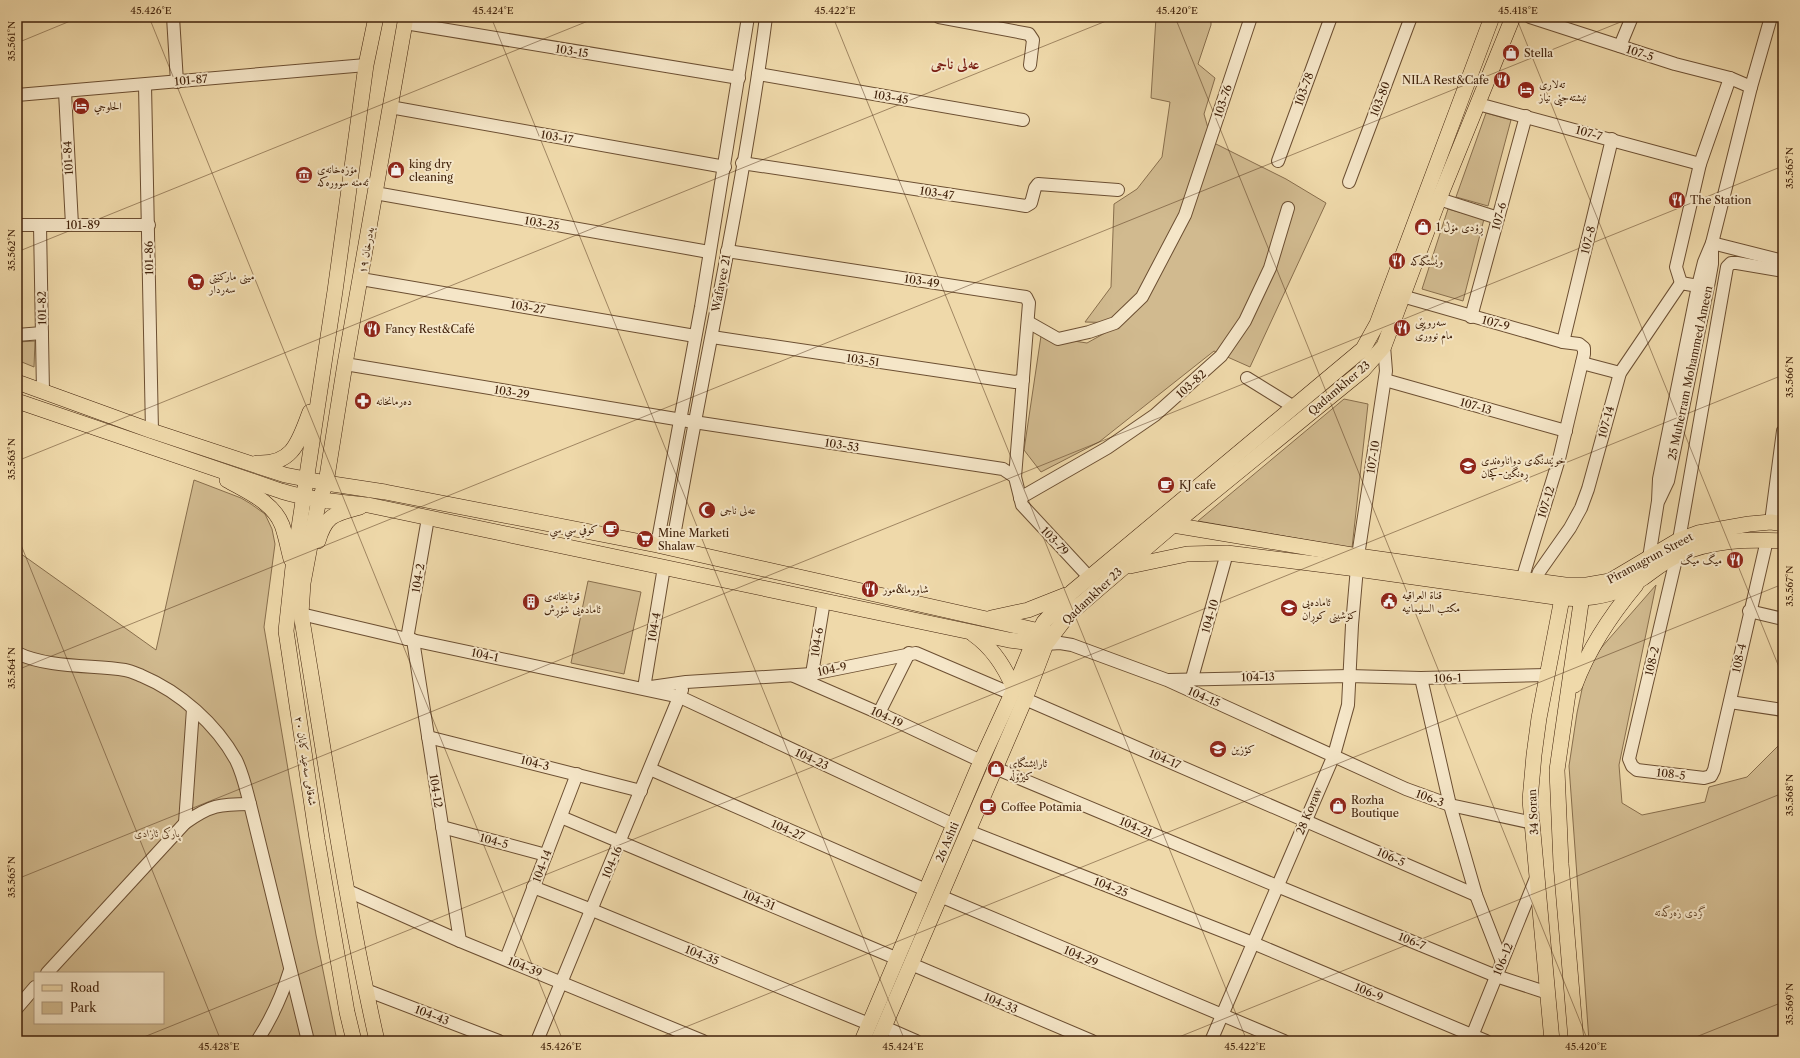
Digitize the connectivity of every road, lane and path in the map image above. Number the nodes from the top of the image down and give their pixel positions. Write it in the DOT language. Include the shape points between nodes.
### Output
graph roads {
  1 [pos="173,17"];
  2 [pos="376,17"];
  3 [pos="748,17"];
  4 [pos="766,17"];
  5 [pos="939,17"];
  6 [pos="1251,17"];
  7 [pos="1331,17"];
  8 [pos="1411,17"];
  9 [pos="1513,17"];
  10 [pos="1530,17"];
  11 [pos="1632,17"];
  12 [pos="1771,17"];
  13 [pos="1490,18"];
  14 [pos="405,20"];
  15 [pos="1620,46"];
  16 [pos="366,65"];
  17 [pos="1030,65"];
  18 [pos="758,74"];
  19 [pos="739,78"];
  20 [pos="1730,78"];
  21 [pos="177,82"];
  22 [pos="145,85"];
  23 [pos="1751,87"];
  24 [pos="65,92"];
  25 [pos="17,96"];
  26 [pos="1478,104"];
  27 [pos="390,107"];
  28 [pos="1526,116"];
  29 [pos="1023,120"];
  30 [pos="1612,139"];
  31 [pos="1278,161"];
  32 [pos="742,163"];
  33 [pos="1700,164"];
  34 [pos="725,167"];
  35 [pos="1349,182"];
  36 [pos="1118,190"];
  37 [pos="375,193"];
  38 [pos="1439,199"];
  39 [pos="1288,208"];
  40 [pos="1498,218"];
  41 [pos="17,224"];
  42 [pos="40,225"];
  43 [pos="72,225"];
  44 [pos="149,225"];
  45 [pos="1712,243"];
  46 [pos="727,251"];
  47 [pos="709,252"];
  48 [pos="1783,261"];
  49 [pos="1783,271"];
  50 [pos="361,279"];
  51 [pos="1681,283"];
  52 [pos="1698,286"];
  53 [pos="1402,296"];
  54 [pos="1472,317"];
  55 [pos="1028,322"];
  56 [pos="42,333"];
  57 [pos="17,335"];
  58 [pos="695,336"];
  59 [pos="712,337"];
  60 [pos="1563,342"];
  61 [pos="1384,346"];
  62 [pos="1583,358"];
  63 [pos="344,364"];
  64 [pos="1620,373"];
  65 [pos="1247,378"];
  66 [pos="1385,380"];
  67 [pos="1019,381"];
  68 [pos="17,382"];
  69 [pos="320,387"];
  70 [pos="43,392"];
  71 [pos="17,401"];
  72 [pos="1294,407"];
  73 [pos="680,419"];
  74 [pos="694,422"];
  75 [pos="152,431"];
  76 [pos="1566,431"];
  77 [pos="1783,432"];
  78 [pos="331,447"];
  79 [pos="197,462"];
  80 [pos="245,462"];
  81 [pos="1015,477"];
  82 [pos="306,479"];
  83 [pos="326,483"];
  84 [pos="385,492"];
  85 [pos="303,497"];
  86 [pos="319,500"];
  87 [pos="1021,501"];
  88 [pos="1658,501"];
  89 [pos="368,504"];
  90 [pos="428,518"];
  91 [pos="1777,523"];
  92 [pos="1154,525"];
  93 [pos="1173,525"];
  94 [pos="1679,540"];
  95 [pos="1767,540"];
  96 [pos="1783,541"];
  97 [pos="657,545"];
  98 [pos="672,548"];
  99 [pos="1227,553"];
  100 [pos="1677,555"];
  101 [pos="1649,558"];
  102 [pos="1358,563"];
  103 [pos="293,567"];
  104 [pos="664,567"];
  105 [pos="1121,568"];
  106 [pos="1089,577"];
  107 [pos="1642,578"];
  108 [pos="1529,581"];
  109 [pos="303,583"];
  110 [pos="1072,592"];
  111 [pos="1563,592"];
  112 [pos="1582,592"];
  113 [pos="824,601"];
  114 [pos="1749,611"];
  115 [pos="301,614"];
  116 [pos="981,619"];
  117 [pos="1783,619"];
  118 [pos="969,631"];
  119 [pos="1043,638"];
  120 [pos="410,640"];
  121 [pos="17,653"];
  122 [pos="909,653"];
  123 [pos="1547,675"];
  124 [pos="1349,676"];
  125 [pos="811,678"];
  126 [pos="1192,678"];
  127 [pos="1421,678"];
  128 [pos="1167,680"];
  129 [pos="686,682"];
  130 [pos="644,688"];
  131 [pos="1017,694"];
  132 [pos="674,696"];
  133 [pos="1568,702"];
  134 [pos="1730,702"];
  135 [pos="193,709"];
  136 [pos="1783,710"];
  137 [pos="879,714"];
  138 [pos="428,737"];
  139 [pos="1334,756"];
  140 [pos="981,761"];
  141 [pos="1632,766"];
  142 [pos="995,768"];
  143 [pos="650,769"];
  144 [pos="577,774"];
  145 [pos="1711,776"];
  146 [pos="641,791"];
  147 [pos="250,804"];
  148 [pos="1450,805"];
  149 [pos="561,817"];
  150 [pos="1306,820"];
  151 [pos="185,823"];
  152 [pos="1533,824"];
  153 [pos="954,825"];
  154 [pos="442,827"];
  155 [pos="968,831"];
  156 [pos="620,841"];
  157 [pos="546,855"];
  158 [pos="1536,878"];
  159 [pos="1277,886"];
  160 [pos="533,888"];
  161 [pos="926,890"];
  162 [pos="348,891"];
  163 [pos="1476,895"];
  164 [pos="940,896"];
  165 [pos="592,910"];
  166 [pos="460,941"];
  167 [pos="1253,943"];
  168 [pos="506,959"];
  169 [pos="904,962"];
  170 [pos="1502,962"];
  171 [pos="290,969"];
  172 [pos="48,972"];
  173 [pos="1496,976"];
  174 [pos="562,982"];
  175 [pos="34,988"];
  176 [pos="366,990"];
  177 [pos="1548,994"];
  178 [pos="17,1008"];
  179 [pos="1222,1015"];
  180 [pos="877,1026"];
  181 [pos="1471,1038"];
  182 [pos="256,1041"];
  183 [pos="308,1041"];
  184 [pos="354,1041"];
  185 [pos="378,1041"];
  186 [pos="499,1041"];
  187 [pos="536,1041"];
  188 [pos="703,1041"];
  189 [pos="862,1041"];
  190 [pos="878,1041"];
  191 [pos="916,1041"];
  192 [pos="1092,1041"];
  193 [pos="1211,1041"];
  194 [pos="1284,1041"];
  195 [pos="1486,1041"];
  196 [pos="1552,1041"];
  197 [pos="1576,1041"];
  1 -- 21 [label="street"];
  2 -- 16 [label="main road"];
  3 -- 19 [label="street, Wafayee 21"];
  4 -- 18 [label="street, Wafayee 21"];
  5 -- 17 [label="street" via="1029,34 1033,40"];
  6 -- 55 [label="street, 103-76" via="1185,215 1142,297 1115,323 1058,339"];
  7 -- 31 [label="street, 103-78"];
  8 -- 35 [label="street, 103-80"];
  9 -- 26 [label="main road, Qadamkher 23"];
  10 -- 15 [label="street, 107-5"];
  11 -- 15 [label="street"];
  12 -- 23 [label="street, 25 Muherram Mohammed Ameen"];
  13 -- 72 [label="main road, Qadamkher 23" via="1377,324 1363,349"];
  14 -- 19 [label="street, 103-15"];
  14 -- 27 [label="main road, بەدرخان ١٩"];
  15 -- 20 [label="street, 107-5"];
  16 -- 21 [label="street, 101-87"];
  16 -- 69 [label="main road"];
  18 -- 29 [label="street, 103-45"];
  18 -- 32 [label="street, Wafayee 21"];
  19 -- 34 [label="street, Wafayee 21"];
  20 -- 23 [label="street, 107-5"];
  20 -- 33 [label="street"];
  21 -- 22 [label="street, 101-87"];
  22 -- 24 [label="street, 101-87"];
  22 -- 44 [label="street, 101-86"];
  23 -- 45 [label="street, 25 Muherram Mohammed Ameen"];
  24 -- 25 [label="street, 101-87"];
  24 -- 43 [label="street, 101-84"];
  26 -- 28 [label="street, 107-7"];
  26 -- 38 [label="main road, Qadamkher 23"];
  27 -- 34 [label="street, 103-17"];
  27 -- 37 [label="main road, بەدرخان ١٩"];
  28 -- 30 [label="street, 107-7"];
  28 -- 40 [label="street, 107-6"];
  30 -- 33 [label="street, 107-7"];
  30 -- 60 [label="street, 107-8"];
  32 -- 36 [label="street, 103-47" via="1026,206 1031,203 1038,184"];
  32 -- 46 [label="street, Wafayee 21"];
  33 -- 51 [label="street" via="1676,267"];
  34 -- 47 [label="street, Wafayee 21"];
  37 -- 47 [label="street, 103-25"];
  37 -- 50 [label="main road, بەدرخان ١٩"];
  38 -- 40 [label="street"];
  38 -- 53 [label="main road, Qadamkher 23"];
  39 -- 87 [label="street, 103-82" via="1270,268 1245,321 1221,356 1155,415"];
  40 -- 54 [label="street, 107-6"];
  41 -- 42 [label="street, 101-89"];
  42 -- 43 [label="street, 101-89"];
  42 -- 56 [label="street, 101-82"];
  43 -- 44 [label="street, 101-89"];
  44 -- 75 [label="street, 101-86"];
  45 -- 48 [label="street"];
  45 -- 52 [label="street, 25 Muherram Mohammed Ameen"];
  45 -- 88 [label="street, 25 Muherram Mohammed Ameen" via="1708,289 1668,481"];
  46 -- 55 [label="street, 103-49" via="1026,297 1029,303"];
  46 -- 59 [label="street, Wafayee 21"];
  47 -- 58 [label="street, Wafayee 21"];
  49 -- 94 [label="street" via="1738,263 1730,263 1727,266"];
  50 -- 58 [label="street, 103-27"];
  50 -- 63 [label="main road, بەدرخان ١٩"];
  51 -- 52 [label="street"];
  51 -- 64 [label="street, 107-14"];
  52 -- 88 [label="street, 25 Muherram Mohammed Ameen" via="1659,479"];
  53 -- 54 [label="street, 107-9"];
  53 -- 61 [label="main road, Qadamkher 23"];
  54 -- 60 [label="street, 107-9"];
  55 -- 67 [label="street, 103-49"];
  56 -- 57 [label="street"];
  56 -- 70 [label="street, 101-82"];
  58 -- 73 [label="street, Wafayee 21"];
  59 -- 67 [label="street, 103-51"];
  59 -- 74 [label="street, Wafayee 21"];
  60 -- 62 [label="street, 107-9" via="1579,344 1584,348"];
  61 -- 66 [label="street, 107-10"];
  61 -- 93 [label="main road, Qadamkher 23" via="1363,370"];
  62 -- 64 [label="street"];
  62 -- 76 [label="street, 107-12"];
  63 -- 73 [label="street, 103-29"];
  63 -- 78 [label="main road, بەدرخان ١٩"];
  64 -- 108 [label="street, 107-14" via="1581,508 1539,572"];
  65 -- 72 [label="street"];
  66 -- 76 [label="street, 107-13"];
  66 -- 102 [label="street, 107-10"];
  67 -- 81 [label="street, 103-49"];
  68 -- 70 [label="main road"];
  69 -- 80 [label="main road" via="294,449 274,462"];
  69 -- 82 [label="main road"];
  70 -- 75 [label="main road"];
  71 -- 79 [label="main road"];
  72 -- 92 [label="main road, Qadamkher 23"];
  73 -- 74 [label="street, 103-53"];
  73 -- 97 [label="street, Wafayee 21"];
  74 -- 81 [label="street, 103-53" via="1003,469"];
  74 -- 98 [label="street, Wafayee 21"];
  75 -- 80 [label="main road"];
  76 -- 108 [label="street, 107-12"];
  77 -- 91 [label="street"];
  78 -- 83 [label="main road, بەدرخان ١٩"];
  78 -- 84 [label="main road" via="332,463 336,473 348,480"];
  79 -- 85 [label="main road"];
  79 -- 103 [label="main road" via="260,498 273,510 282,525"];
  80 -- 82 [label="main road"];
  81 -- 87 [label="street, 103-49"];
  82 -- 83 [label="main road"];
  82 -- 85 [label="main road, شەقامی سەعید کابان ٢٠"];
  83 -- 84 [label="main road"];
  83 -- 86 [label="main road, شەقامی سەعید کابان ٢٠"];
  84 -- 97 [label="main road"];
  85 -- 86 [label="main road"];
  85 -- 103 [label="main road, شەقامی سەعید کابان ٢٠"];
  86 -- 89 [label="main road"];
  86 -- 109 [label="main road, شەقامی سەعید کابان ٢٠"];
  87 -- 106 [label="street, 103-79"];
  88 -- 101 [label="street, 25 Muherram Mohammed Ameen"];
  89 -- 90 [label="main road"];
  89 -- 109 [label="main road" via="334,514 329,518 322,530"];
  90 -- 104 [label="main road"];
  90 -- 120 [label="street, 104-2"];
  91 -- 94 [label="main road, Piramagrun Street" via="1718,528"];
  92 -- 93 [label="main road"];
  92 -- 106 [label="main road, Qadamkher 23"];
  93 -- 102 [label="main road"];
  93 -- 105 [label="main road, Qadamkher 23" via="1140,555"];
  94 -- 101 [label="main road, Piramagrun Street"];
  95 -- 96 [label="main road, Piramagrun Street"];
  95 -- 100 [label="main road, Piramagrun Street" via="1707,544"];
  95 -- 114 [label="street, 108-4"];
  97 -- 98 [label="main road"];
  98 -- 116 [label="main road"];
  99 -- 102 [label="main road"];
  99 -- 105 [label="main road" via="1187,554"];
  99 -- 126 [label="street, 104-10"];
  100 -- 107 [label="main road, Piramagrun Street"];
  100 -- 141 [label="street, 108-2" via="1629,759"];
  101 -- 112 [label="main road, Piramagrun Street" via="1610,581"];
  102 -- 108 [label="main road"];
  102 -- 111 [label="main road"];
  102 -- 124 [label="street, 28 Koraw"];
  103 -- 184 [label="main road, شەقامی سەعید کابان ٢٠" via="286,631 317,839"];
  104 -- 113 [label="main road"];
  104 -- 130 [label="street, 104-4"];
  105 -- 119 [label="main road, Qadamkher 23"];
  106 -- 110 [label="main road, Qadamkher 23"];
  107 -- 112 [label="main road, Piramagrun Street" via="1618,591 1602,596"];
  107 -- 133 [label="main road" via="1606,624 1585,662"];
  108 -- 111 [label="main road"];
  109 -- 115 [label="main road, شەقامی سەعید کابان ٢٠"];
  110 -- 116 [label="main road" via="1028,610"];
  110 -- 119 [label="main road, Qadamkher 23" via="1044,622"];
  111 -- 112 [label="main road, Piramagrun Street"];
  111 -- 123 [label="main road, 34 Soran"];
  112 -- 133 [label="main road"];
  113 -- 118 [label="main road"];
  113 -- 125 [label="street, 104-6"];
  114 -- 117 [label="street"];
  114 -- 134 [label="street, 108-4"];
  115 -- 120 [label="street, 104-1"];
  115 -- 162 [label="main road, شەقامی سەعید کابان ٢٠"];
  116 -- 119 [label="main road"];
  118 -- 119 [label="main road" via="1009,640"];
  118 -- 131 [label="main road" via="1001,662"];
  119 -- 128 [label="street, 104-15" via="1072,645"];
  119 -- 131 [label="main road, 26 Ashti"];
  120 -- 130 [label="street, 104-1"];
  120 -- 138 [label="street, 104-12"];
  121 -- 135 [label="street" via="46,662 128,670 166,688"];
  122 -- 125 [label="street, 104-9"];
  122 -- 131 [label="street, 104-9" via="916,652"];
  122 -- 137 [label="street"];
  123 -- 127 [label="street, 106-1"];
  123 -- 152 [label="main road, 34 Soran" via="1534,755 1530,800"];
  124 -- 126 [label="street, 104-13"];
  124 -- 127 [label="street, 106-1"];
  124 -- 139 [label="street, 28 Koraw" via="1348,705"];
  125 -- 129 [label="street, 104-19" via="792,676"];
  125 -- 137 [label="street, 104-19"];
  126 -- 128 [label="street, 104-13"];
  127 -- 148 [label="street"];
  128 -- 139 [label="street, 104-15"];
  129 -- 130 [label="street"];
  129 -- 132 [label="street, 104-16"];
  130 -- 132 [label="street, 104-1"];
  131 -- 140 [label="main road, 26 Ashti"];
  131 -- 142 [label="main road, 26 Ashti"];
  131 -- 150 [label="street, 104-17"];
  132 -- 143 [label="street, 104-16"];
  132 -- 153 [label="street, 104-23"];
  133 -- 197 [label="main road" via="1560,742 1557,801"];
  134 -- 136 [label="street"];
  134 -- 145 [label="street, 108-4"];
  135 -- 147 [label="street" via="229,748 241,772"];
  135 -- 151 [label="street"];
  137 -- 140 [label="street, 104-19"];
  138 -- 144 [label="street, 104-3"];
  138 -- 154 [label="street, 104-12"];
  139 -- 148 [label="street, 106-3" via="1406,790"];
  139 -- 150 [label="street, 28 Koraw"];
  140 -- 153 [label="main road, 26 Ashti"];
  141 -- 145 [label="street, 108-5" via="1637,770 1652,772 1704,778"];
  142 -- 155 [label="main road, 26 Ashti"];
  142 -- 159 [label="street, 104-21"];
  143 -- 146 [label="street, 104-16"];
  143 -- 161 [label="street, 104-27"];
  144 -- 146 [label="street, 104-3"];
  144 -- 149 [label="street, 104-14"];
  146 -- 156 [label="street, 104-16"];
  147 -- 151 [label="street" via="214,806 201,811"];
  147 -- 171 [label="street"];
  148 -- 152 [label="street, 106-3"];
  148 -- 163 [label="street"];
  149 -- 156 [label="street, 104-31"];
  149 -- 157 [label="street, 104-14"];
  150 -- 159 [label="street, 28 Koraw"];
  150 -- 163 [label="street, 106-5"];
  151 -- 172 [label="street"];
  152 -- 158 [label="main road, 34 Soran"];
  153 -- 161 [label="main road, 26 Ashti"];
  154 -- 157 [label="street, 104-5"];
  154 -- 166 [label="street, 104-12"];
  155 -- 164 [label="main road, 26 Ashti"];
  155 -- 167 [label="street, 104-25"];
  156 -- 165 [label="street, 104-16"];
  156 -- 169 [label="street, 104-31"];
  157 -- 160 [label="street, 104-14"];
  158 -- 170 [label="street, 106-12"];
  158 -- 177 [label="main road, 34 Soran"];
  159 -- 167 [label="street, 28 Koraw"];
  159 -- 173 [label="street, 106-7"];
  160 -- 165 [label="street, 104-35"];
  160 -- 168 [label="street, 104-14"];
  161 -- 169 [label="main road, 26 Ashti"];
  162 -- 166 [label="street, 104-39"];
  162 -- 176 [label="main road, شەقامی سەعید کابان ٢٠"];
  163 -- 170 [label="street"];
  164 -- 169 [label="main road, 26 Ashti"];
  164 -- 179 [label="street, 104-29"];
  165 -- 174 [label="street, 104-16"];
  165 -- 180 [label="street, 104-35"];
  166 -- 168 [label="street, 104-39"];
  167 -- 179 [label="street, 28 Koraw"];
  167 -- 181 [label="street, 106-9"];
  168 -- 174 [label="street, 104-39"];
  169 -- 180 [label="main road, 26 Ashti"];
  169 -- 192 [label="street, 104-33"];
  170 -- 173 [label="street, 106-12"];
  171 -- 182 [label="street" via="279,1004"];
  171 -- 183 [label="street"];
  173 -- 177 [label="street, 106-7"];
  173 -- 181 [label="street, 106-12"];
  174 -- 187 [label="street, 104-16"];
  174 -- 188 [label="street, 104-39"];
  175 -- 178 [label="street"];
  176 -- 185 [label="main road, شەقامی سەعید کابان ٢٠"];
  176 -- 186 [label="street, 104-43"];
  177 -- 196 [label="main road, 34 Soran"];
  179 -- 193 [label="street, 28 Koraw"];
  179 -- 194 [label="street, 104-29"];
  180 -- 189 [label="main road, 26 Ashti"];
  180 -- 190 [label="main road, 26 Ashti"];
  180 -- 191 [label="street, 104-35"];
  181 -- 195 [label="street, 106-9"];
}
